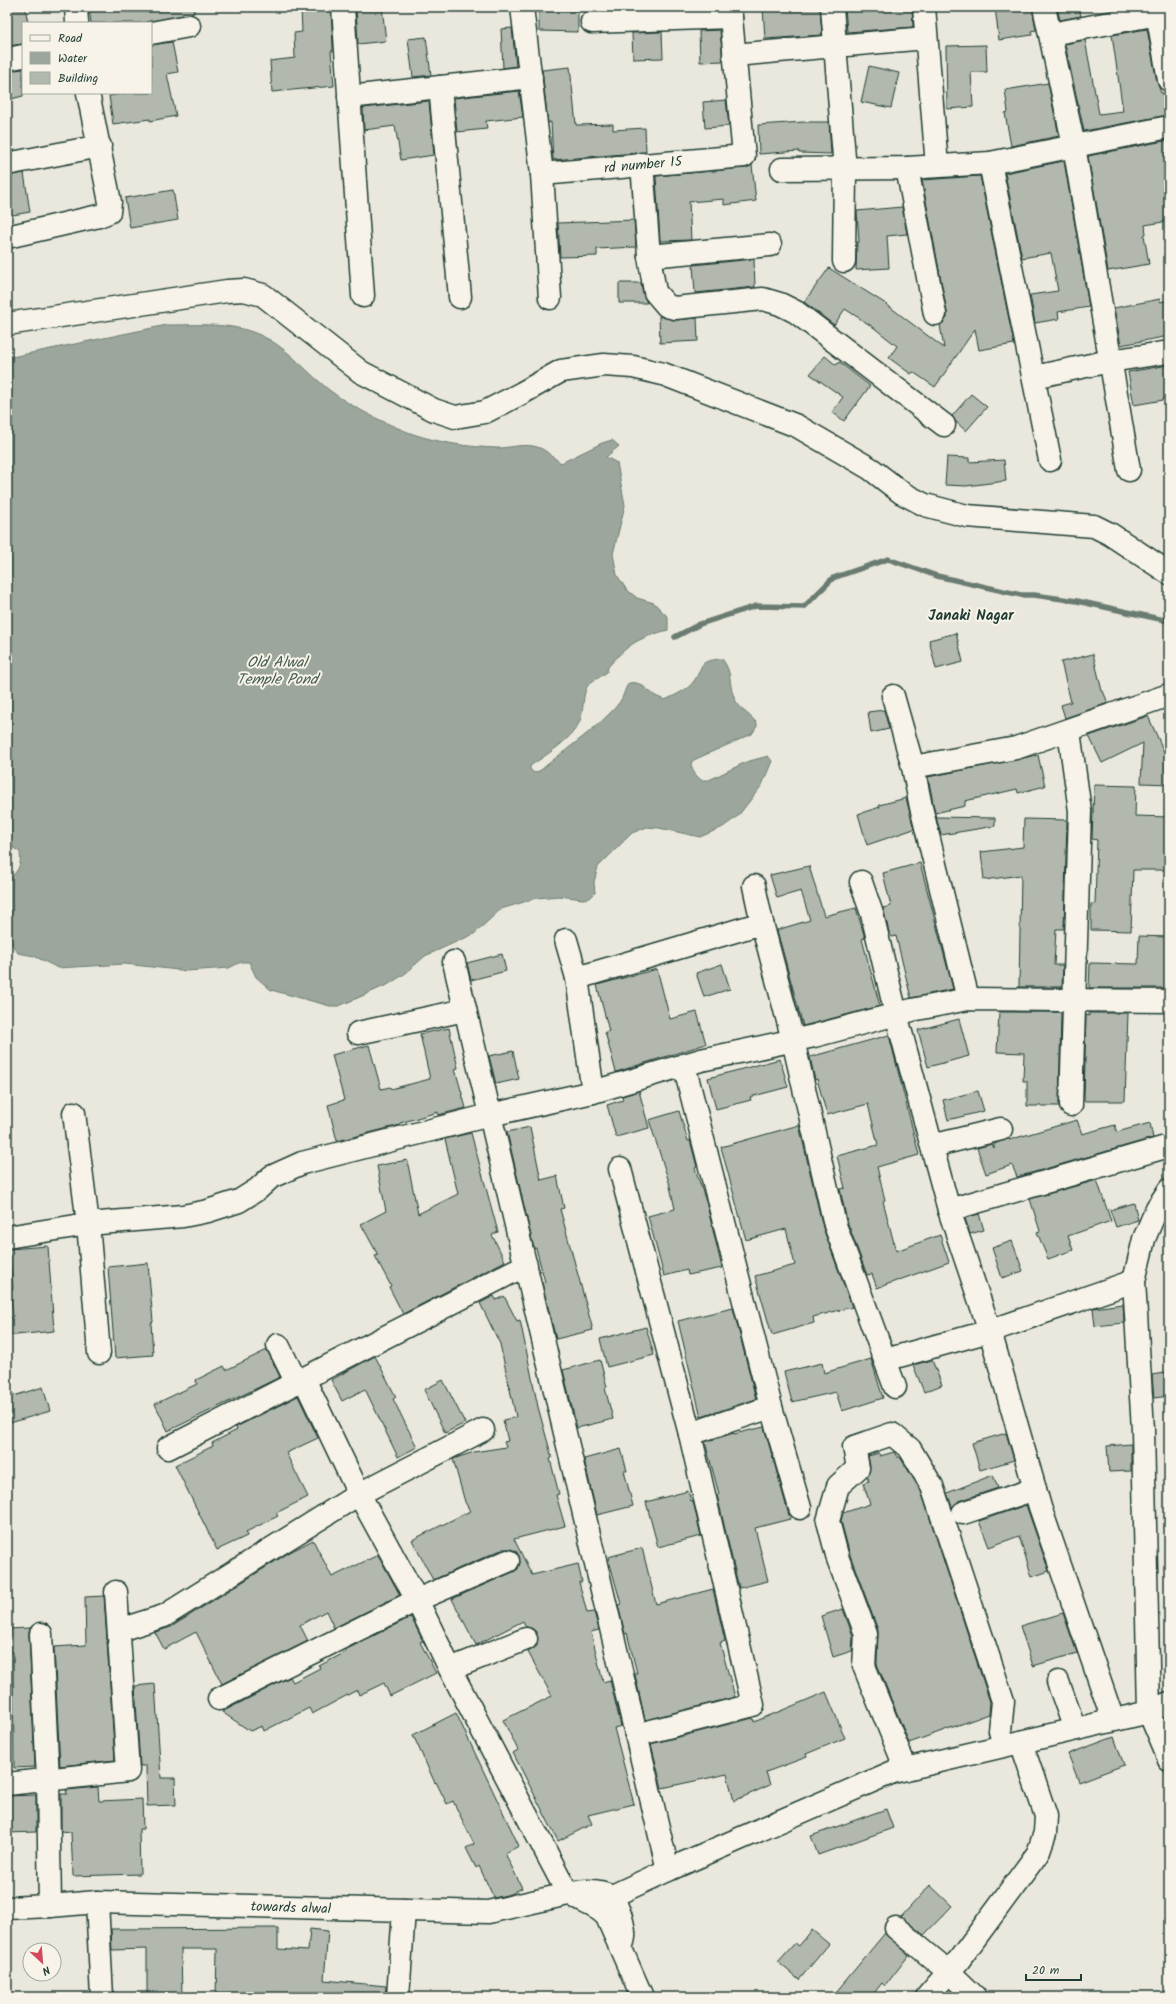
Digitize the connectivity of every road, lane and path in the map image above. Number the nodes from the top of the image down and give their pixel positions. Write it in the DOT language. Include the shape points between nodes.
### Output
graph roads {
  1 [pos="76,7"];
  2 [pos="343,7"];
  3 [pos="522,7"];
  4 [pos="832,7"];
  5 [pos="924,7"];
  6 [pos="1044,7"];
  7 [pos="1157,10"];
  8 [pos="731,12"];
  9 [pos="77,22"];
  10 [pos="592,22"];
  11 [pos="189,26"];
  12 [pos="152,33"];
  13 [pos="1051,34"];
  14 [pos="926,38"];
  15 [pos="836,46"];
  16 [pos="734,55"];
  17 [pos="22,56"];
  18 [pos="7,59"];
  19 [pos="531,77"];
  20 [pos="1169,80"];
  21 [pos="440,86"];
  22 [pos="88,94"];
  23 [pos="349,97"];
  24 [pos="1169,127"];
  25 [pos="100,146"];
  26 [pos="1074,146"];
  27 [pos="990,163"];
  28 [pos="7,164"];
  29 [pos="642,164"];
  30 [pos="937,166"];
  31 [pos="907,168"];
  32 [pos="782,169"];
  33 [pos="846,170"];
  34 [pos="542,174"];
  35 [pos="7,237"];
  36 [pos="770,245"];
  37 [pos="649,256"];
  38 [pos="844,261"];
  39 [pos="363,296"];
  40 [pos="460,297"];
  41 [pos="550,298"];
  42 [pos="934,314"];
  43 [pos="7,324"];
  44 [pos="1169,352"];
  45 [pos="1110,361"];
  46 [pos="1034,377"];
  47 [pos="944,425"];
  48 [pos="1050,460"];
  49 [pos="1129,470"];
  50 [pos="1169,573"];
  51 [pos="1169,695"];
  52 [pos="893,696"];
  53 [pos="1069,731"];
  54 [pos="913,767"];
  55 [pos="861,882"];
  56 [pos="754,886"];
  57 [pos="762,923"];
  58 [pos="566,940"];
  59 [pos="454,962"];
  60 [pos="577,978"];
  61 [pos="968,999"];
  62 [pos="1073,1000"];
  63 [pos="1169,1001"];
  64 [pos="466,1010"];
  65 [pos="896,1014"];
  66 [pos="358,1033"];
  67 [pos="793,1040"];
  68 [pos="684,1065"];
  69 [pos="593,1092"];
  70 [pos="1071,1106"];
  71 [pos="74,1113"];
  72 [pos="490,1115"];
  73 [pos="1001,1129"];
  74 [pos="932,1146"];
  75 [pos="1169,1146"];
  76 [pos="620,1169"];
  77 [pos="1169,1190"];
  78 [pos="949,1210"];
  79 [pos="88,1224"];
  80 [pos="7,1237"];
  81 [pos="526,1265"];
  82 [pos="1134,1281"];
  83 [pos="990,1331"];
  84 [pos="278,1345"];
  85 [pos="99,1353"];
  86 [pos="885,1360"];
  87 [pos="301,1381"];
  88 [pos="895,1387"];
  89 [pos="771,1407"];
  90 [pos="483,1430"];
  91 [pos="690,1434"];
  92 [pos="168,1448"];
  93 [pos="1035,1489"];
  94 [pos="359,1494"];
  95 [pos="800,1508"];
  96 [pos="963,1513"];
  97 [pos="508,1561"];
  98 [pos="116,1592"];
  99 [pos="417,1600"];
  100 [pos="119,1630"];
  101 [pos="41,1634"];
  102 [pos="526,1639"];
  103 [pos="450,1669"];
  104 [pos="1058,1682"];
  105 [pos="219,1700"];
  106 [pos="1169,1703"];
  107 [pos="1149,1712"];
  108 [pos="1105,1714"];
  109 [pos="1073,1723"];
  110 [pos="636,1735"];
  111 [pos="1012,1744"];
  112 [pos="1169,1759"];
  113 [pos="906,1769"];
  114 [pos="48,1780"];
  115 [pos="7,1784"];
  116 [pos="668,1870"];
  117 [pos="571,1894"];
  118 [pos="602,1901"];
  119 [pos="97,1902"];
  120 [pos="50,1906"];
  121 [pos="7,1908"];
  122 [pos="404,1910"];
  123 [pos="896,1928"];
  124 [pos="949,1972"];
  125 [pos="102,1997"];
  126 [pos="398,1997"];
  127 [pos="642,1997"];
  128 [pos="927,1997"];
  129 [pos="975,1997"];
  1 -- 9 [label="street"];
  2 -- 23 [label="street"];
  3 -- 19 [label="street"];
  4 -- 15 [label="street"];
  5 -- 14 [label="street"];
  6 -- 13 [label="street"];
  7 -- 13 [label="street"];
  7 -- 20 [label="street"];
  8 -- 10 [label="street"];
  8 -- 16 [label="street"];
  11 -- 12 [label="street"];
  13 -- 26 [label="street"];
  14 -- 15 [label="street"];
  14 -- 30 [label="street"];
  15 -- 16 [label="street"];
  15 -- 33 [label="street"];
  16 -- 29 [label="street, rd number 15" via="744,156"];
  17 -- 18 [label="street"];
  19 -- 21 [label="street"];
  19 -- 34 [label="street"];
  21 -- 23 [label="street"];
  21 -- 40 [label="street"];
  22 -- 25 [label="street"];
  23 -- 39 [label="street"];
  24 -- 26 [label="street"];
  25 -- 28 [label="street"];
  25 -- 35 [label="street" via="110,202 109,212"];
  26 -- 27 [label="street"];
  26 -- 45 [label="street"];
  27 -- 30 [label="street"];
  27 -- 46 [label="street"];
  29 -- 34 [label="street, rd number 15"];
  29 -- 37 [label="street"];
  30 -- 31 [label="street"];
  31 -- 33 [label="street"];
  31 -- 42 [label="street"];
  32 -- 33 [label="street"];
  33 -- 38 [label="street"];
  34 -- 41 [label="street"];
  36 -- 37 [label="street"];
  37 -- 47 [label="street" via="655,292 667,306 675,308 763,299 780,304 796,312"];
  43 -- 50 [label="street" via="163,299 244,290 263,295 362,372 434,410 455,418 485,412 561,371 604,365 633,367 662,374 797,426 871,469 902,493 925,505 967,516 1094,526"];
  44 -- 45 [label="street"];
  45 -- 46 [label="street"];
  45 -- 49 [label="street"];
  46 -- 48 [label="street"];
  51 -- 53 [label="street"];
  52 -- 54 [label="street"];
  53 -- 54 [label="street" via="1016,748"];
  53 -- 62 [label="street" via="1080,811"];
  54 -- 61 [label="street"];
  55 -- 65 [label="street" via="872,914"];
  56 -- 57 [label="street"];
  57 -- 60 [label="street"];
  57 -- 67 [label="street"];
  58 -- 60 [label="street"];
  59 -- 64 [label="street"];
  60 -- 69 [label="street"];
  61 -- 62 [label="street"];
  61 -- 65 [label="street"];
  62 -- 63 [label="street"];
  62 -- 70 [label="street"];
  64 -- 66 [label="street"];
  64 -- 72 [label="street"];
  65 -- 67 [label="street"];
  65 -- 74 [label="street"];
  67 -- 68 [label="street"];
  67 -- 86 [label="street" via="835,1225"];
  68 -- 69 [label="street"];
  68 -- 89 [label="street"];
  69 -- 72 [label="street"];
  71 -- 79 [label="street"];
  72 -- 79 [label="street" via="302,1163 271,1177 239,1201 208,1211 183,1216"];
  72 -- 81 [label="street"];
  73 -- 74 [label="street"];
  74 -- 78 [label="street"];
  75 -- 78 [label="street"];
  76 -- 91 [label="street"];
  77 -- 82 [label="street" via="1157,1208 1144,1239"];
  78 -- 83 [label="street"];
  79 -- 80 [label="street"];
  79 -- 85 [label="street"];
  81 -- 87 [label="street"];
  81 -- 110 [label="street"];
  82 -- 83 [label="street"];
  82 -- 107 [label="street" via="1143,1430"];
  83 -- 86 [label="street"];
  83 -- 93 [label="street"];
  84 -- 87 [label="street"];
  86 -- 88 [label="street"];
  87 -- 92 [label="street"];
  87 -- 94 [label="street"];
  89 -- 91 [label="street"];
  89 -- 95 [label="street"];
  90 -- 94 [label="street"];
  91 -- 110 [label="street" via="753,1705"];
  93 -- 96 [label="street"];
  93 -- 108 [label="street"];
  94 -- 99 [label="street"];
  94 -- 100 [label="street" via="164,1616"];
  97 -- 99 [label="street"];
  98 -- 100 [label="street"];
  99 -- 103 [label="street"];
  99 -- 105 [label="street"];
  100 -- 114 [label="street" via="128,1771"];
  101 -- 114 [label="street"];
  102 -- 103 [label="street"];
  103 -- 117 [label="street"];
  104 -- 109 [label="street"];
  106 -- 107 [label="street"];
  107 -- 108 [label="street"];
  107 -- 112 [label="street"];
  108 -- 109 [label="street"];
  109 -- 111 [label="street"];
  110 -- 116 [label="street"];
  111 -- 113 [label="street"];
  111 -- 113 [label="street" via="1000,1730 1004,1702 932,1486 910,1450 892,1434 854,1447 858,1468 838,1486 828,1521 838,1559 866,1634 864,1666"];
  111 -- 124 [label="street" via="1046,1816 1045,1833 1038,1853"];
  113 -- 116 [label="street"];
  114 -- 115 [label="street"];
  114 -- 120 [label="street"];
  116 -- 118 [label="street"];
  117 -- 118 [label="street, towards alwal" via="591,1891 605,1893"];
  117 -- 122 [label="street, towards alwal" via="488,1912"];
  118 -- 127 [label="street, towards alwal" via="601,1910 607,1917"];
  119 -- 120 [label="street, towards alwal"];
  119 -- 122 [label="street, towards alwal"];
  119 -- 125 [label="street"];
  120 -- 121 [label="street, towards alwal"];
  122 -- 126 [label="street"];
  123 -- 124 [label="street"];
  124 -- 128 [label="street"];
  124 -- 129 [label="street"];
}
